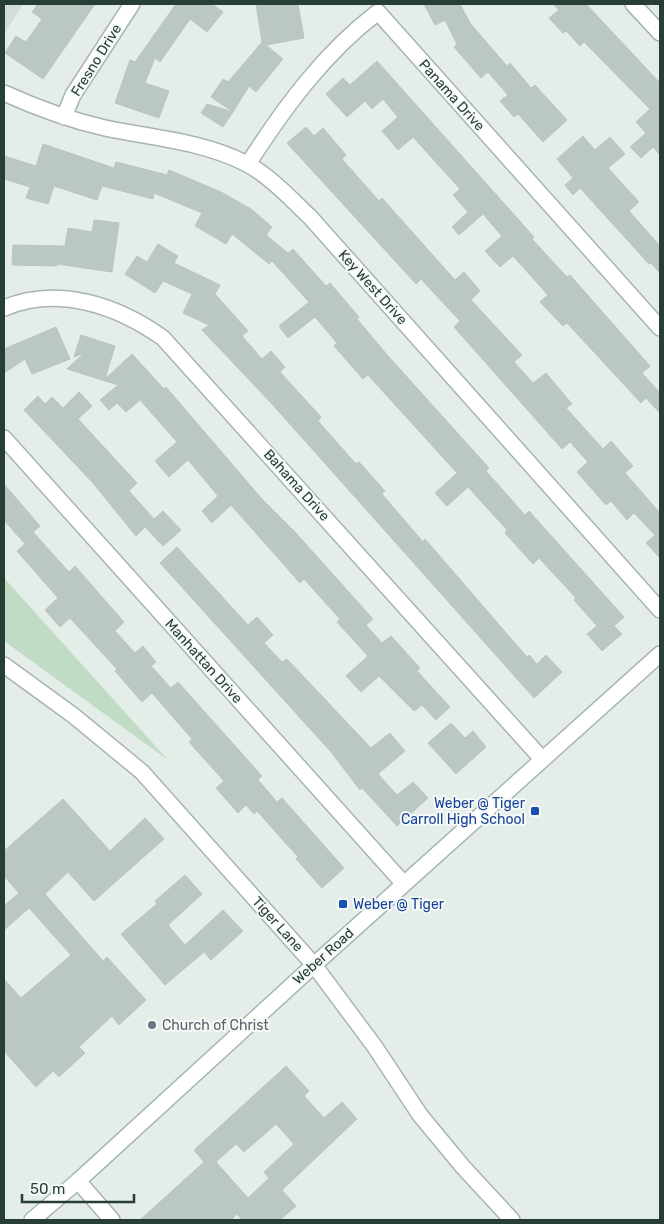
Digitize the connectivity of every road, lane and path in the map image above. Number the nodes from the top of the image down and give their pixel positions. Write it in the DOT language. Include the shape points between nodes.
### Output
graph roads {
  1 [pos="132,4"];
  2 [pos="633,4"];
  3 [pos="660,33"];
  4 [pos="4,93"];
  5 [pos="64,117"];
  6 [pos="248,164"];
  7 [pos="4,308"];
  8 [pos="660,328"];
  9 [pos="4,438"];
  10 [pos="660,610"];
  11 [pos="660,654"];
  12 [pos="4,665"];
  13 [pos="542,760"];
  14 [pos="404,884"];
  15 [pos="314,965"];
  16 [pos="78,1181"];
  17 [pos="32,1220"];
  18 [pos="112,1220"];
  19 [pos="512,1220"];
  1 -- 5 [label="street, Fresno Drive" via="73,95"];
  2 -- 3 [label="street"];
  4 -- 5 [label="street, Key West Drive"];
  5 -- 6 [label="street, Key West Drive" via="183,141"];
  6 -- 8 [label="street, Panama Drive" via="298,92 330,54 378,12"];
  6 -- 10 [label="street, Key West Drive" via="310,217"];
  7 -- 13 [label="street, Bahama Drive" via="43,299 78,300 108,307 138,320 163,338"];
  9 -- 14 [label="street, Manhattan Drive"];
  11 -- 13 [label="street, Weber Road"];
  12 -- 15 [label="street, Tiger Lane" via="74,716 142,772"];
  13 -- 14 [label="street, Weber Road"];
  14 -- 15 [label="street, Weber Road"];
  15 -- 16 [label="street, Weber Road"];
  15 -- 19 [label="street, Tiger Lane" via="376,1047 420,1115"];
  16 -- 17 [label="street, Weber Road"];
  16 -- 18 [label="street"];
}
